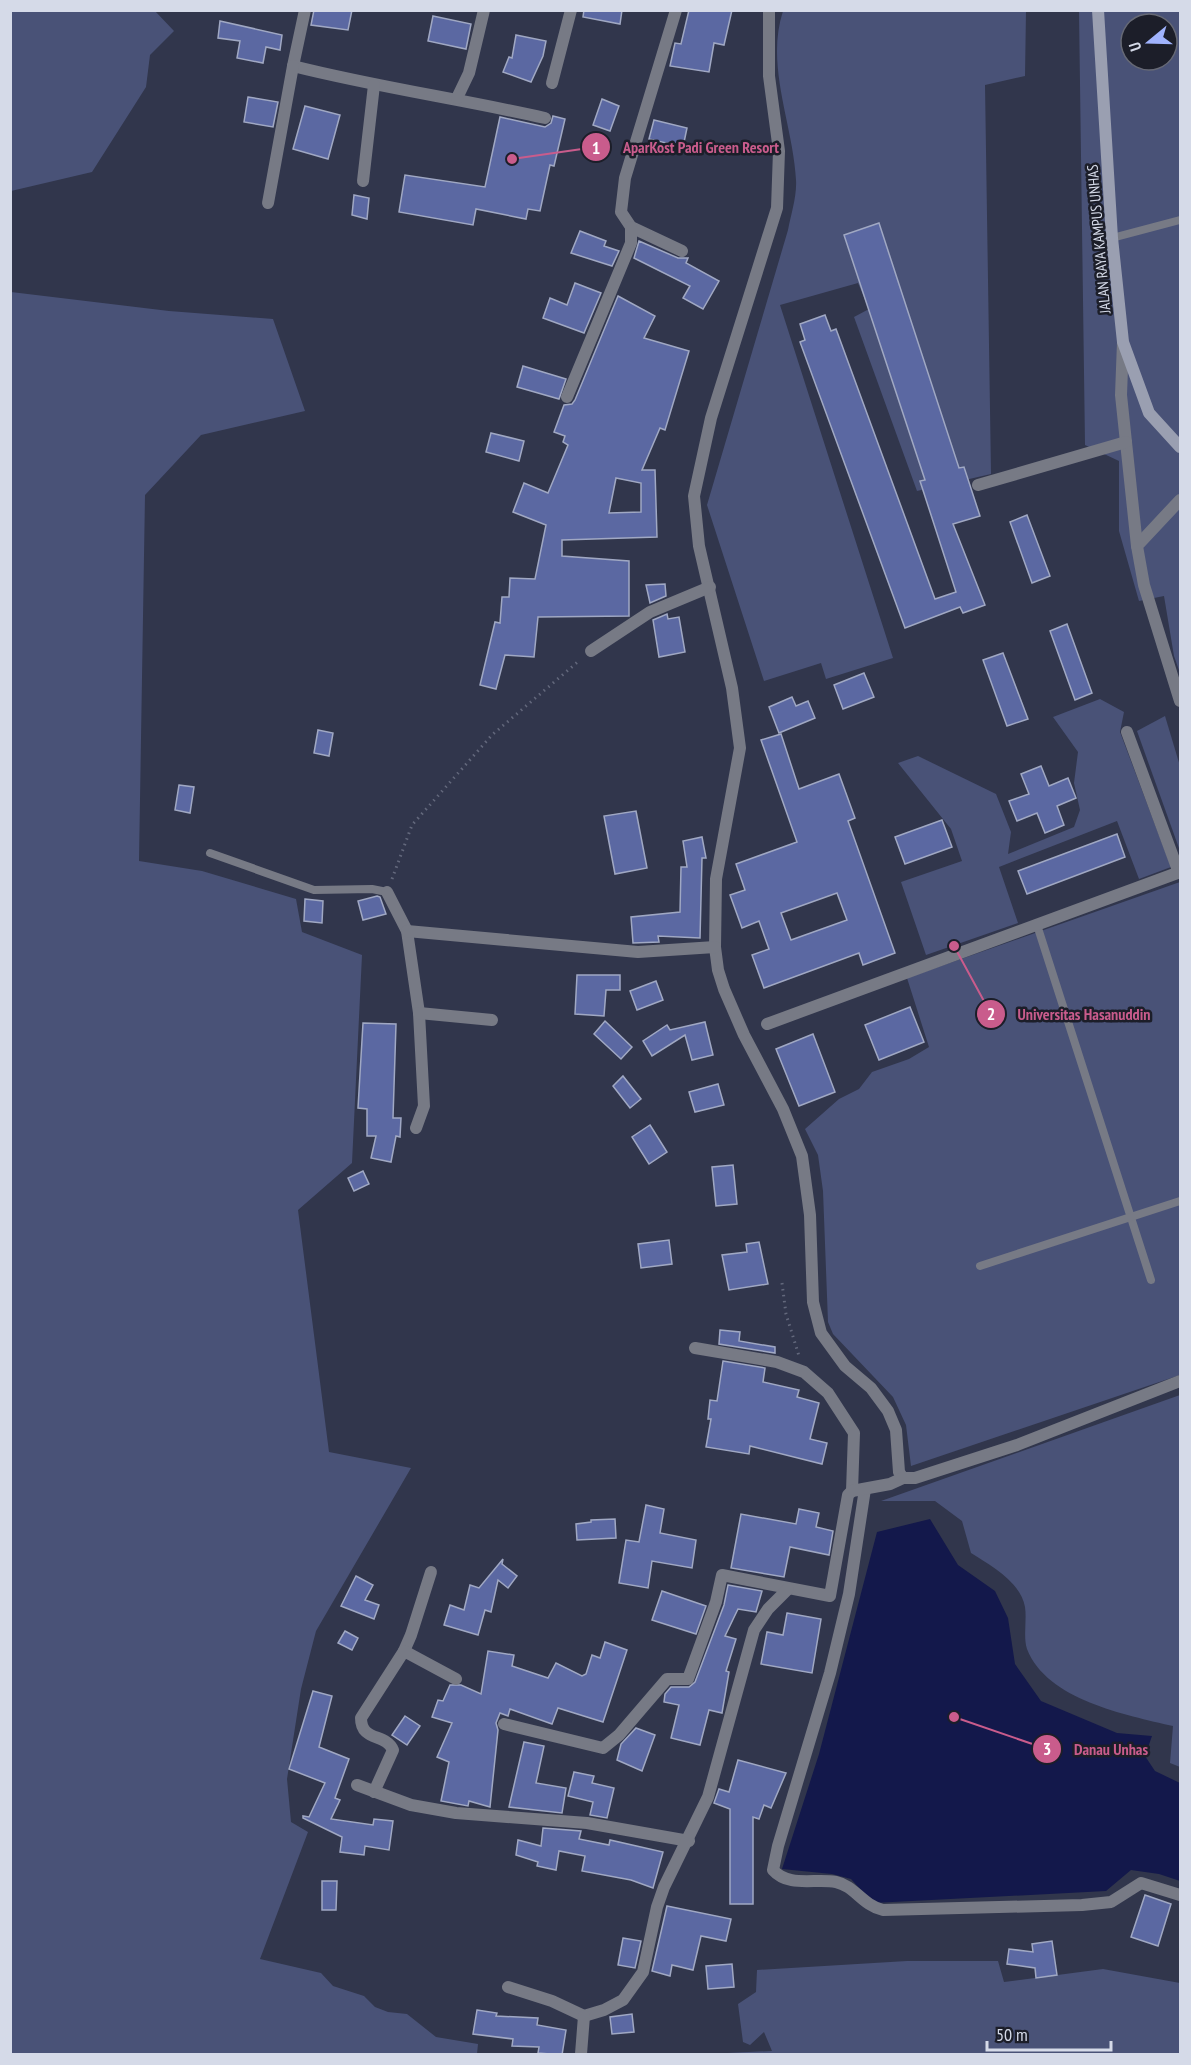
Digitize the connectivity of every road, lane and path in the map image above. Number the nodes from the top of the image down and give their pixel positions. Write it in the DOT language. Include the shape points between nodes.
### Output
graph roads {
  1 [pos="305,10"];
  2 [pos="484,10"];
  3 [pos="571,10"];
  4 [pos="676,10"];
  5 [pos="769,10"];
  6 [pos="1098,10"];
  7 [pos="293,66"];
  8 [pos="552,83"];
  9 [pos="374,85"];
  10 [pos="457,98"];
  11 [pos="545,118"];
  12 [pos="363,181"];
  13 [pos="268,203"];
  14 [pos="1180,220"];
  15 [pos="631,227"];
  16 [pos="1112,238"];
  17 [pos="682,251"];
  18 [pos="1123,342"];
  19 [pos="567,397"];
  20 [pos="1126,442"];
  21 [pos="1180,447"];
  22 [pos="978,485"];
  23 [pos="1180,500"];
  24 [pos="1137,546"];
  25 [pos="710,587"];
  26 [pos="591,651"];
  27 [pos="1180,701"];
  28 [pos="1127,732"];
  29 [pos="210,853"];
  30 [pos="1180,872"];
  31 [pos="387,892"];
  32 [pos="1037,925"];
  33 [pos="407,931"];
  34 [pos="710,947"];
  35 [pos="419,1013"];
  36 [pos="492,1020"];
  37 [pos="767,1024"];
  38 [pos="416,1128"];
  39 [pos="1180,1201"];
  40 [pos="1131,1217"];
  41 [pos="980,1266"];
  42 [pos="1151,1280"];
  43 [pos="782,1283"];
  44 [pos="695,1348"];
  45 [pos="804,1372"];
  46 [pos="1180,1381"];
  47 [pos="903,1478"];
  48 [pos="859,1490"];
  49 [pos="431,1572"];
  50 [pos="789,1589"];
  51 [pos="404,1651"];
  52 [pos="456,1679"];
  53 [pos="504,1724"];
  54 [pos="357,1785"];
  55 [pos="374,1792"];
  56 [pos="689,1841"];
  57 [pos="1180,1895"];
  58 [pos="508,1987"];
  59 [pos="584,2016"];
  60 [pos="581,2055"];
  1 -- 7 [label="street"];
  2 -- 10 [label="street" via="468,74"];
  3 -- 8 [label="street"];
  4 -- 15 [label="street" via="625,178 621,212"];
  5 -- 25 [label="street" via="769,76 779,151 777,208 711,417 694,496 699,546"];
  6 -- 16 [label="street, JALAN RAYA KAMPUS UNHAS"];
  7 -- 9 [label="street"];
  7 -- 13 [label="street"];
  9 -- 10 [label="street"];
  9 -- 12 [label="street"];
  10 -- 11 [label="street"];
  14 -- 16 [label="lane"];
  15 -- 17 [label="street"];
  15 -- 19 [label="street" via="631,243"];
  16 -- 18 [label="street, JALAN RAYA KAMPUS UNHAS"];
  18 -- 20 [label="street" via="1120,395"];
  18 -- 21 [label="street, JALAN RAYA KAMPUS UNHAS" via="1149,413"];
  20 -- 22 [label="street"];
  20 -- 24 [label="street"];
  23 -- 24 [label="street"];
  24 -- 27 [label="street" via="1144,585"];
  25 -- 26 [label="street" via="650,612"];
  25 -- 34 [label="street" via="732,688 740,748 716,879"];
  26 -- 31 [label="path" via="492,735 412,825"];
  28 -- 30 [label="street"];
  29 -- 31 [label="lane" via="314,890"];
  30 -- 32 [label="street"];
  31 -- 33 [label="street"];
  32 -- 37 [label="street"];
  32 -- 40 [label="lane"];
  33 -- 34 [label="street" via="638,952"];
  33 -- 35 [label="street"];
  34 -- 47 [label="street" via="744,1035 783,1109 802,1156 810,1215 813,1302 821,1333 845,1366 871,1388 888,1411 896,1430 899,1472"];
  35 -- 36 [label="street"];
  35 -- 38 [label="street" via="424,1106"];
  39 -- 40 [label="lane"];
  40 -- 41 [label="lane"];
  40 -- 42 [label="lane"];
  43 -- 45 [label="path" via="786,1314"];
  44 -- 45 [label="street" via="777,1362"];
  45 -- 48 [label="street" via="828,1393 854,1433"];
  46 -- 47 [label="street" via="1017,1445 915,1478"];
  47 -- 48 [label="street"];
  48 -- 50 [label="street" via="848,1495 830,1596"];
  48 -- 57 [label="street" via="849,1594 773,1870 784,1879 846,1885 863,1902 884,1910 1111,1902 1141,1883"];
  49 -- 51 [label="street"];
  50 -- 53 [label="street" via="722,1575 688,1679 667,1680 603,1748"];
  50 -- 56 [label="street" via="754,1630 708,1797"];
  51 -- 52 [label="street"];
  51 -- 55 [label="street" via="361,1718 366,1734 388,1743 393,1750"];
  54 -- 55 [label="street"];
  55 -- 56 [label="street" via="411,1805 456,1813 587,1823"];
  56 -- 59 [label="street" via="664,1887 643,1972 623,2000"];
  58 -- 59 [label="street"];
  59 -- 60 [label="street"];
}
